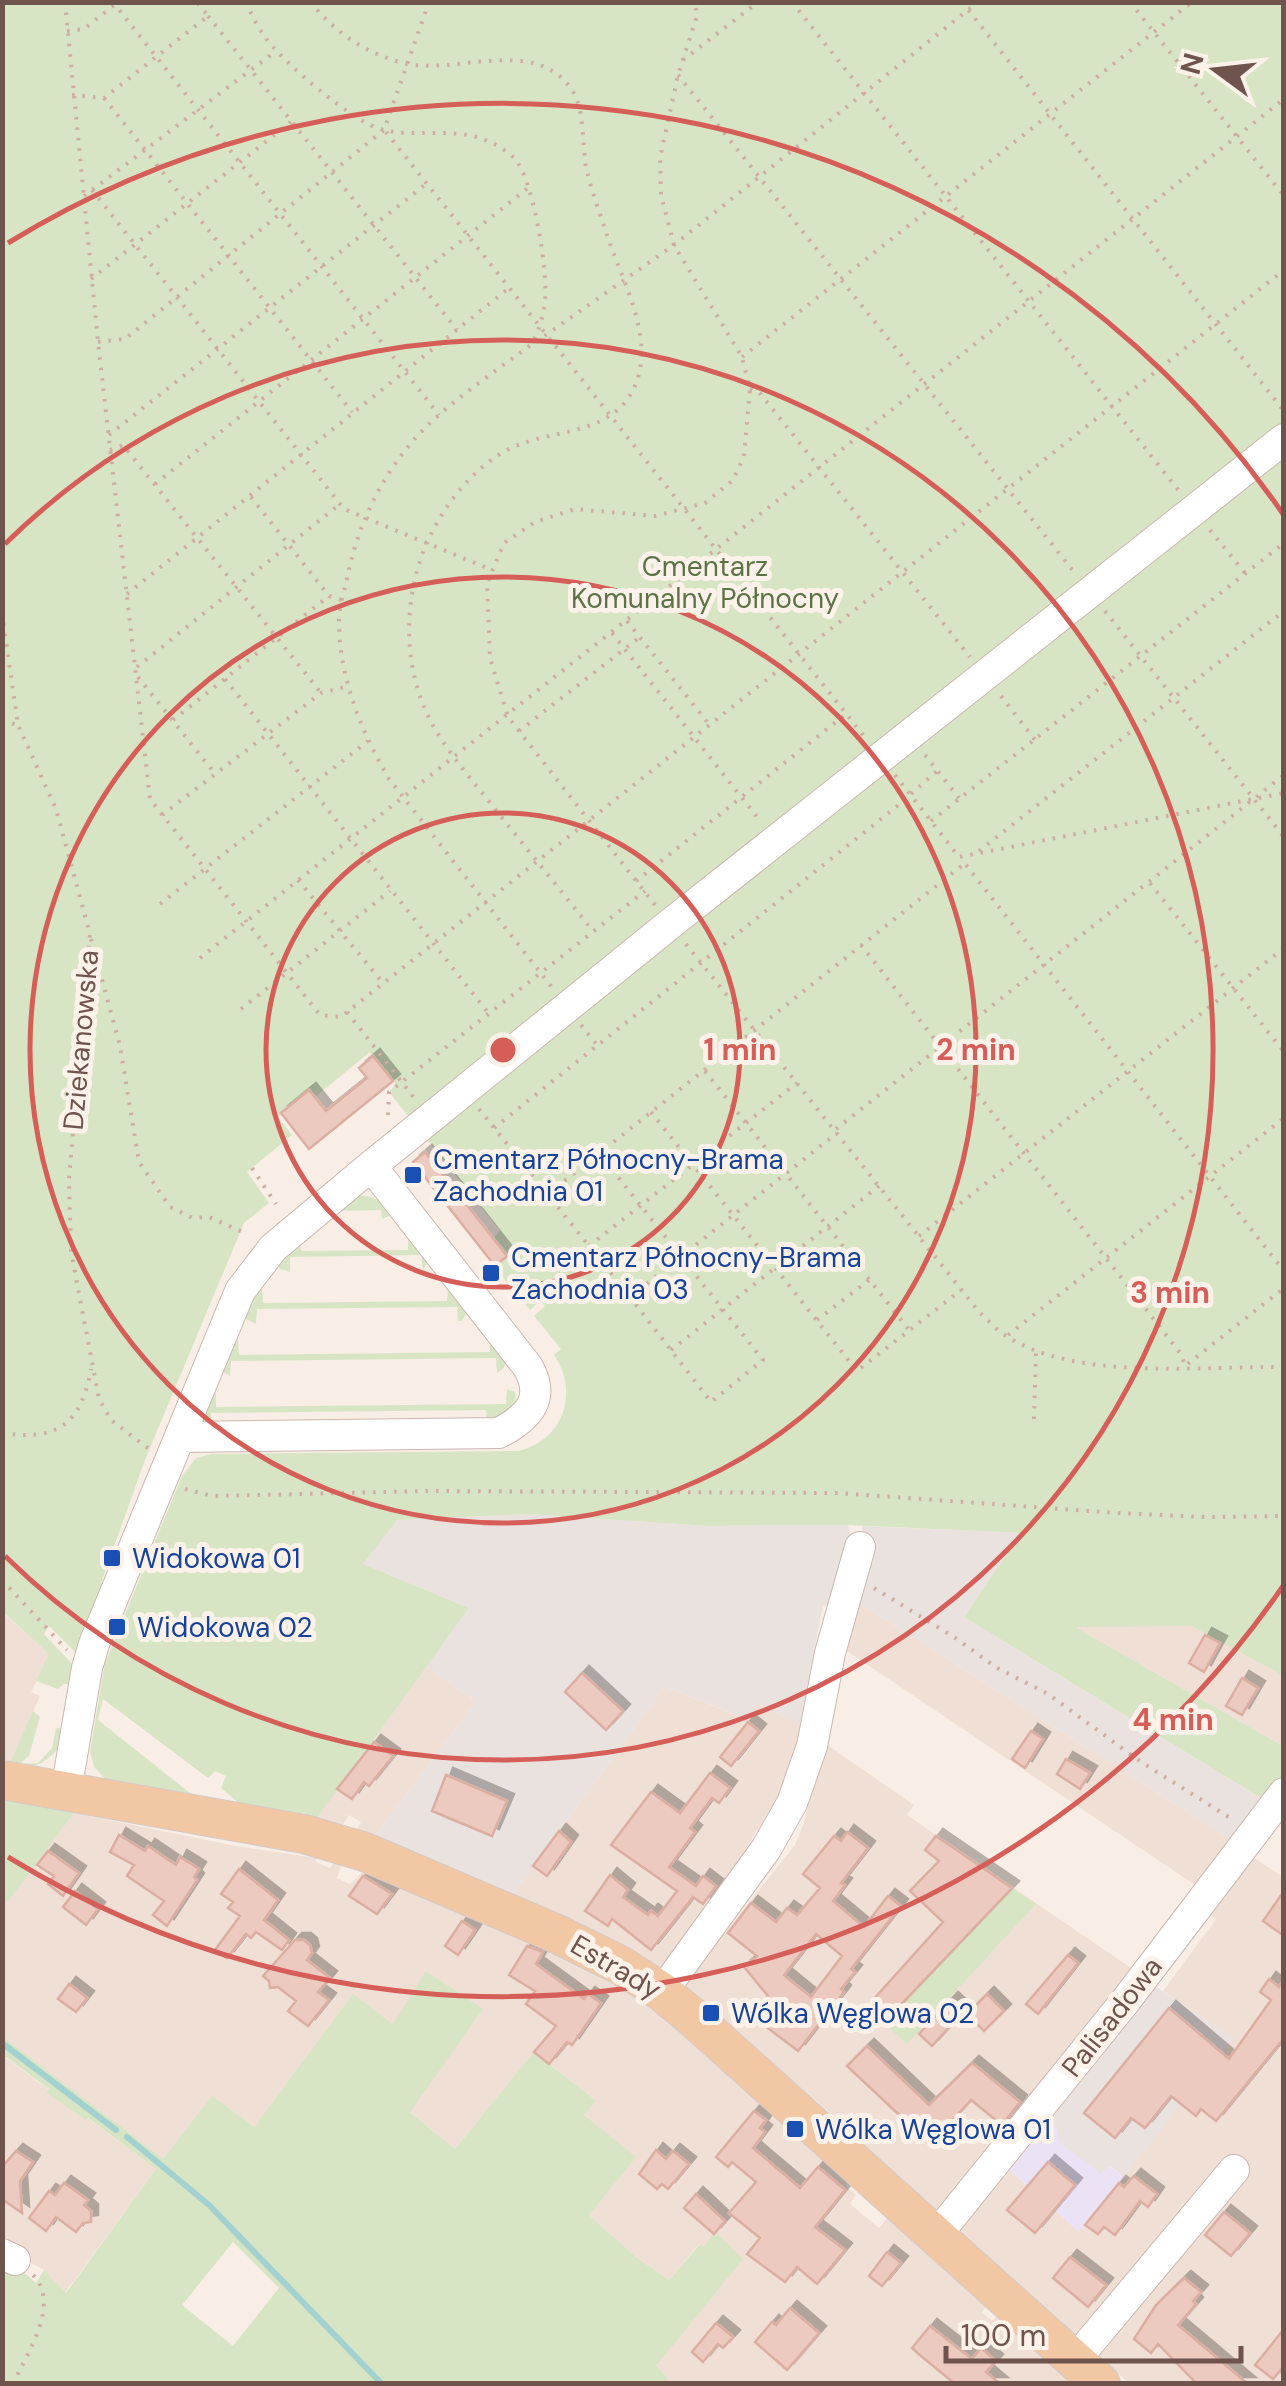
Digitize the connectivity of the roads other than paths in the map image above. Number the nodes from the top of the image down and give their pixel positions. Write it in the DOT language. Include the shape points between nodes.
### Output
graph roads {
  1 [pos="1284,439"];
  2 [pos="370,1166"];
  3 [pos="168,1444"];
  4 [pos="860,1547"];
  5 [pos="2,1780"];
  6 [pos="66,1791"];
  7 [pos="1284,1793"];
  8 [pos="662,1992"];
  9 [pos="1234,2170"];
  10 [pos="935,2236"];
  11 [pos="1088,2372"];
  1 -- 2 [label="street"];
  2 -- 3 [label="street" via="296,1226 248,1279"];
  2 -- 3 [label="street" via="528,1366 536,1381 530,1408 511,1426 487,1434"];
  3 -- 6 [label="street" via="94,1644"];
  4 -- 8 [label="street" via="792,1803"];
  5 -- 6 [label="main road, Estrady"];
  6 -- 8 [label="main road, Estrady" via="304,1834 365,1852 557,1934"];
  7 -- 10 [label="street, Palisadowa"];
  8 -- 10 [label="main road, Estrady"];
  9 -- 11 [label="street"];
  10 -- 11 [label="main road, Estrady"];
}
